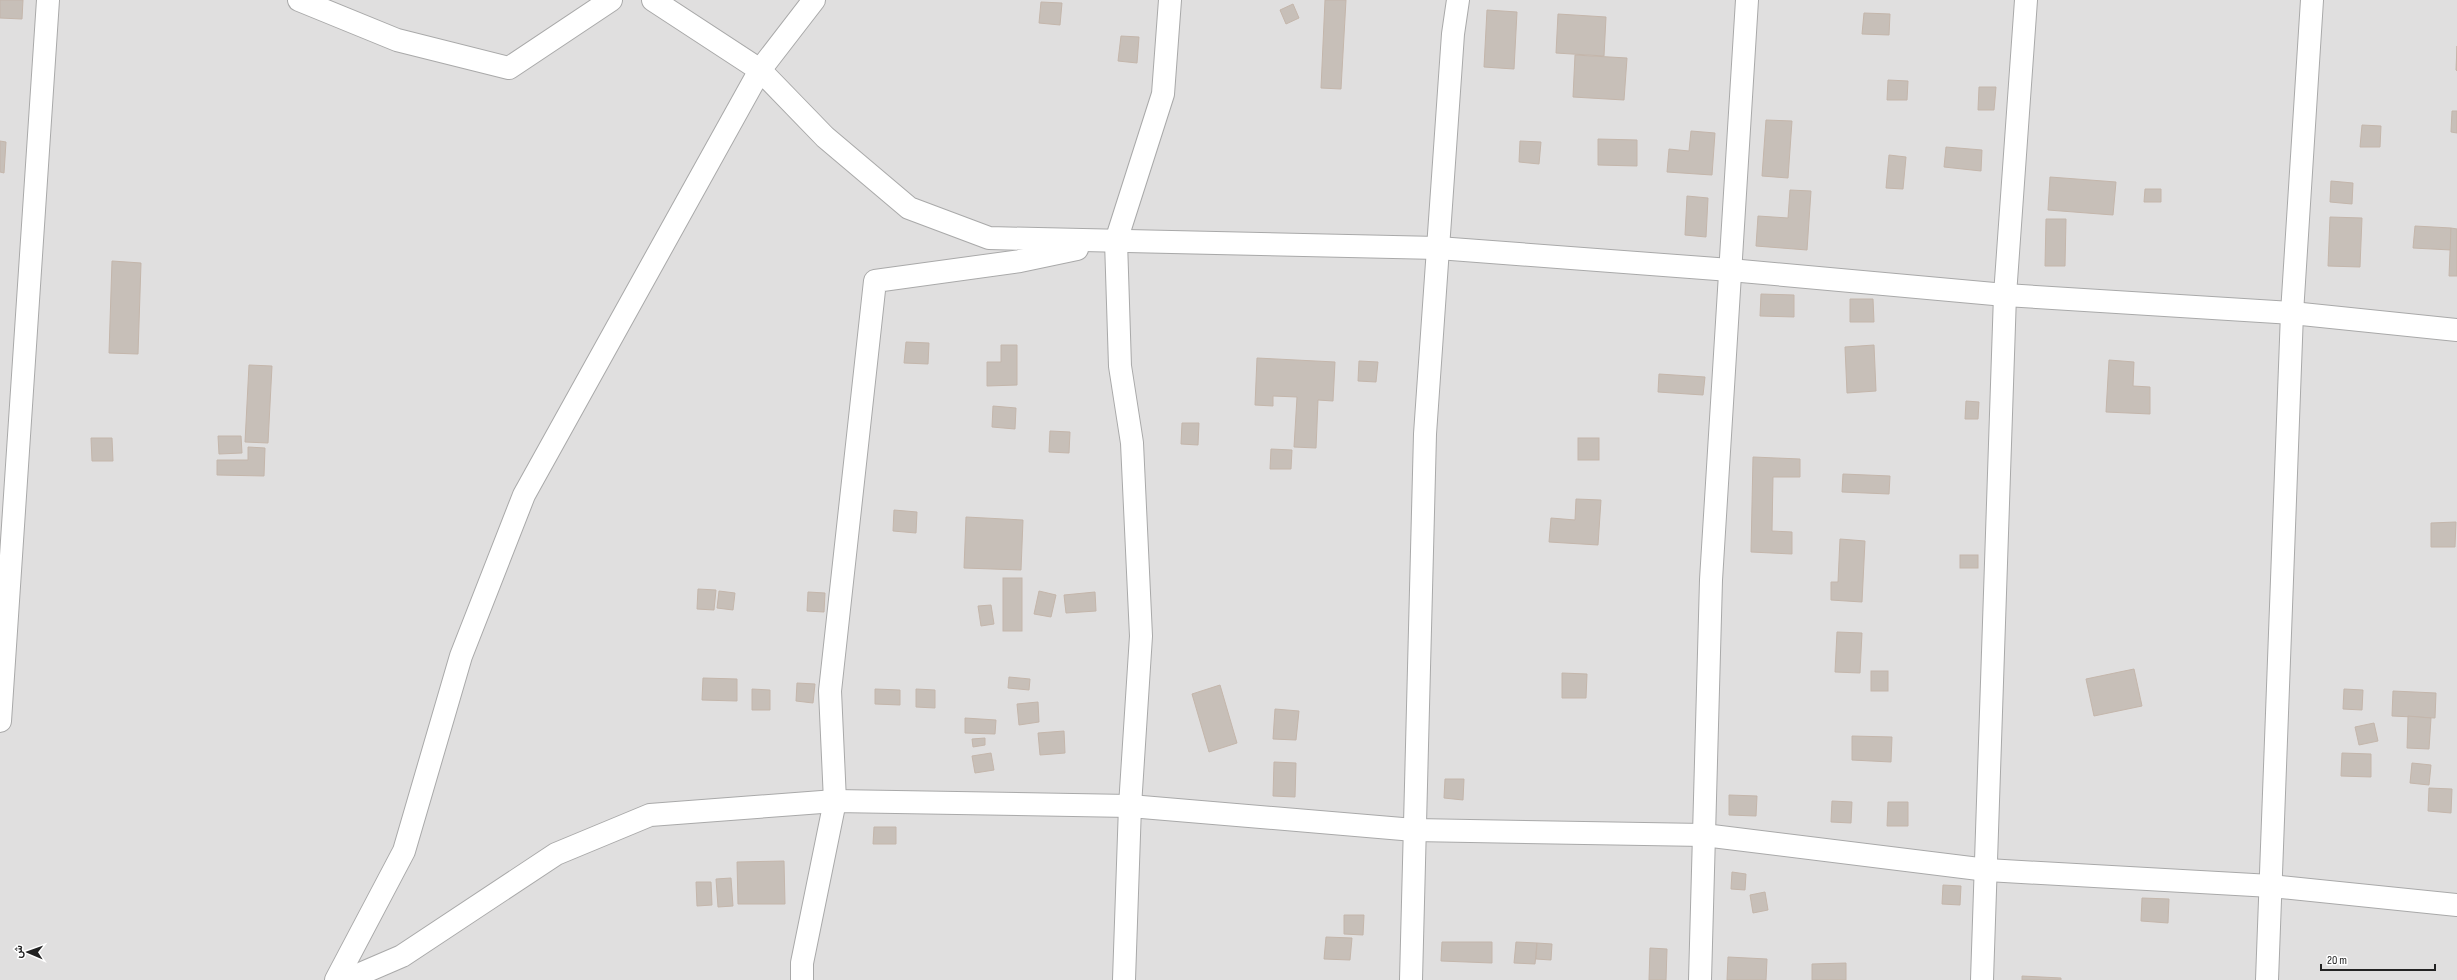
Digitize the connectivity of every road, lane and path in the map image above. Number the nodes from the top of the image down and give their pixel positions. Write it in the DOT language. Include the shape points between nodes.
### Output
graph roads {
  1 [pos="48,0"];
  2 [pos="299,0"];
  3 [pos="611,0"];
  4 [pos="653,0"];
  5 [pos="814,0"];
  6 [pos="1170,0"];
  7 [pos="1458,0"];
  8 [pos="1747,0"];
  9 [pos="2026,0"];
  10 [pos="2312,0"];
  11 [pos="760,70"];
  12 [pos="1116,241"];
  13 [pos="1438,248"];
  14 [pos="1730,270"];
  15 [pos="2005,295"];
  16 [pos="2292,313"];
  17 [pos="2457,330"];
  18 [pos="0,721"];
  19 [pos="834,801"];
  20 [pos="1130,806"];
  21 [pos="1414,830"];
  22 [pos="1704,835"];
  23 [pos="1987,870"];
  24 [pos="2271,886"];
  25 [pos="2457,904"];
  26 [pos="336,980"];
  27 [pos="346,980"];
  28 [pos="802,980"];
  29 [pos="1124,980"];
  30 [pos="1411,980"];
  31 [pos="1700,980"];
  32 [pos="1982,980"];
  33 [pos="2267,980"];
  1 -- 18 [label="street"];
  2 -- 3 [label="street" via="397,40 509,68"];
  4 -- 11 [label="street"];
  5 -- 11 [label="street"];
  6 -- 12 [label="street" via="1163,94"];
  7 -- 13 [label="street" via="1453,34"];
  8 -- 14 [label="street"];
  9 -- 15 [label="street"];
  10 -- 16 [label="street"];
  11 -- 12 [label="street" via="825,137 909,208 989,238"];
  11 -- 26 [label="street" via="524,495 461,656 404,851"];
  12 -- 13 [label="street"];
  12 -- 19 [label="street" via="1020,261 875,281 830,691"];
  12 -- 20 [label="street" via="1120,366 1132,443 1141,636"];
  13 -- 14 [label="street"];
  13 -- 21 [label="street" via="1425,434"];
  14 -- 15 [label="street"];
  14 -- 22 [label="street" via="1711,580"];
  15 -- 16 [label="street"];
  15 -- 23 [label="street"];
  16 -- 17 [label="street"];
  16 -- 24 [label="street"];
  19 -- 20 [label="street"];
  19 -- 27 [label="street" via="650,815 556,854 402,956"];
  19 -- 28 [label="street" via="802,963"];
  20 -- 21 [label="street"];
  20 -- 29 [label="street"];
  21 -- 22 [label="street"];
  21 -- 30 [label="street"];
  22 -- 23 [label="street"];
  22 -- 31 [label="street"];
  23 -- 24 [label="street"];
  23 -- 32 [label="street"];
  24 -- 25 [label="street"];
  24 -- 33 [label="street"];
}
